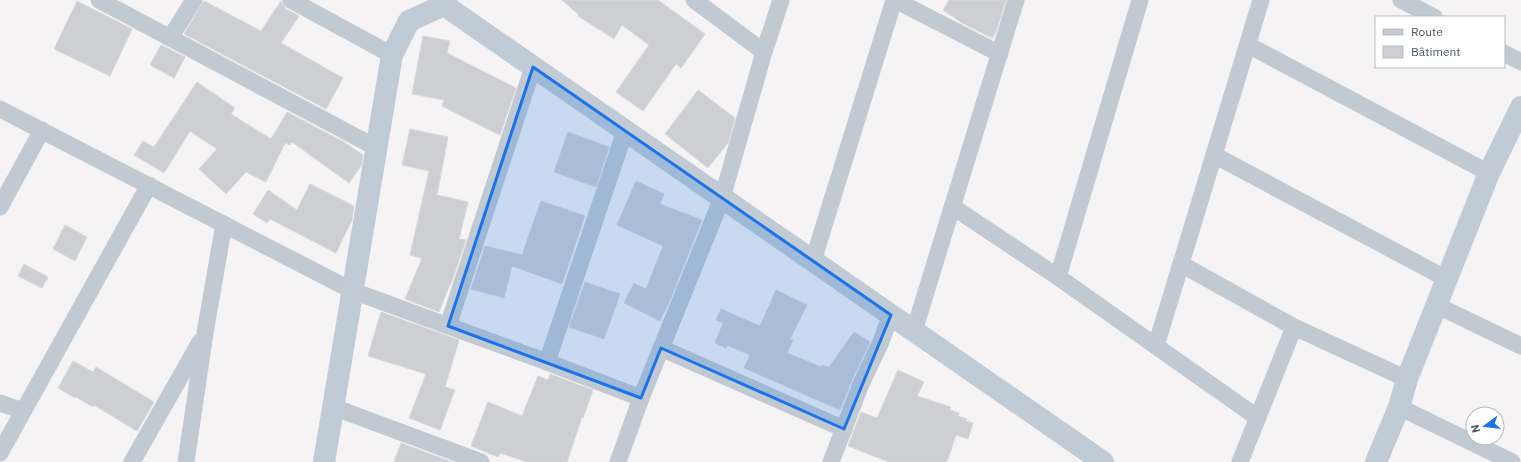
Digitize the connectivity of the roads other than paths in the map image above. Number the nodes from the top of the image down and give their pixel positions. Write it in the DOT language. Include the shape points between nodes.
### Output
graph roads {
  1 [pos="99,0"];
  2 [pos="194,0"];
  3 [pos="292,0"];
  4 [pos="694,0"];
  5 [pos="781,0"];
  6 [pos="894,0"];
  7 [pos="1016,0"];
  8 [pos="1140,0"];
  9 [pos="1261,0"];
  10 [pos="1401,0"];
  11 [pos="446,2"];
  12 [pos="1432,16"];
  13 [pos="170,38"];
  14 [pos="1248,45"];
  15 [pos="764,52"];
  16 [pos="1000,54"];
  17 [pos="1505,54"];
  18 [pos="392,55"];
  19 [pos="1521,62"];
  20 [pos="533,67"];
  21 [pos="1521,107"];
  22 [pos="0,109"];
  23 [pos="42,130"];
  24 [pos="625,131"];
  25 [pos="376,148"];
  26 [pos="1214,155"];
  27 [pos="1489,173"];
  28 [pos="149,185"];
  29 [pos="722,198"];
  30 [pos="953,207"];
  31 [pos="0,208"];
  32 [pos="224,224"];
  33 [pos="813,261"];
  34 [pos="1181,264"];
  35 [pos="1058,277"];
  36 [pos="1447,279"];
  37 [pos="353,291"];
  38 [pos="1436,305"];
  39 [pos="891,315"];
  40 [pos="448,326"];
  41 [pos="1294,327"];
  42 [pos="914,331"];
  43 [pos="205,333"];
  44 [pos="1156,346"];
  45 [pos="1521,346"];
  46 [pos="661,348"];
  47 [pos="547,362"];
  48 [pos="1407,379"];
  49 [pos="641,398"];
  50 [pos="0,403"];
  51 [pos="333,407"];
  52 [pos="1398,407"];
  53 [pos="23,411"];
  54 [pos="1258,418"];
  55 [pos="844,429"];
  56 [pos="0,454"];
  57 [pos="132,462"];
  58 [pos="186,462"];
  59 [pos="324,462"];
  60 [pos="481,462"];
  61 [pos="618,462"];
  62 [pos="831,462"];
  63 [pos="1103,462"];
  64 [pos="1240,462"];
  65 [pos="1376,462"];
  66 [pos="1512,462"];
  1 -- 13 [label="street"];
  2 -- 13 [label="street"];
  3 -- 18 [label="street"];
  4 -- 15 [label="street"];
  5 -- 15 [label="street"];
  6 -- 16 [label="street"];
  6 -- 33 [label="street"];
  7 -- 16 [label="street"];
  8 -- 35 [label="street"];
  9 -- 14 [label="street"];
  10 -- 12 [label="street"];
  11 -- 18 [label="street" via="409,21"];
  11 -- 20 [label="street"];
  13 -- 25 [label="street"];
  14 -- 26 [label="street"];
  14 -- 27 [label="street"];
  15 -- 29 [label="street"];
  16 -- 30 [label="street"];
  17 -- 19 [label="street"];
  18 -- 25 [label="street"];
  20 -- 24 [label="street"];
  20 -- 40 [label="street"];
  21 -- 27 [label="street"];
  22 -- 23 [label="street"];
  23 -- 28 [label="street"];
  23 -- 31 [label="street"];
  24 -- 29 [label="street"];
  24 -- 47 [label="street"];
  25 -- 37 [label="street"];
  26 -- 34 [label="street"];
  26 -- 36 [label="street"];
  27 -- 36 [label="street"];
  28 -- 32 [label="street"];
  28 -- 53 [label="street"];
  29 -- 33 [label="street"];
  29 -- 46 [label="street"];
  30 -- 35 [label="street"];
  30 -- 42 [label="street"];
  32 -- 37 [label="street"];
  32 -- 43 [label="street"];
  33 -- 39 [label="street"];
  34 -- 41 [label="street"];
  34 -- 44 [label="street"];
  35 -- 44 [label="street"];
  36 -- 38 [label="street"];
  37 -- 40 [label="street"];
  37 -- 51 [label="street"];
  38 -- 45 [label="street"];
  38 -- 48 [label="street"];
  39 -- 42 [label="street"];
  39 -- 55 [label="street"];
  40 -- 47 [label="street"];
  41 -- 48 [label="street"];
  41 -- 54 [label="street"];
  42 -- 63 [label="street"];
  43 -- 57 [label="street"];
  43 -- 58 [label="street"];
  44 -- 54 [label="street"];
  46 -- 49 [label="street"];
  46 -- 55 [label="street"];
  47 -- 49 [label="street"];
  48 -- 52 [label="street"];
  49 -- 61 [label="street"];
  50 -- 53 [label="street"];
  51 -- 59 [label="street"];
  51 -- 60 [label="street"];
  52 -- 65 [label="street"];
  52 -- 66 [label="street"];
  53 -- 56 [label="street"];
  54 -- 64 [label="street"];
  55 -- 62 [label="street"];
}
